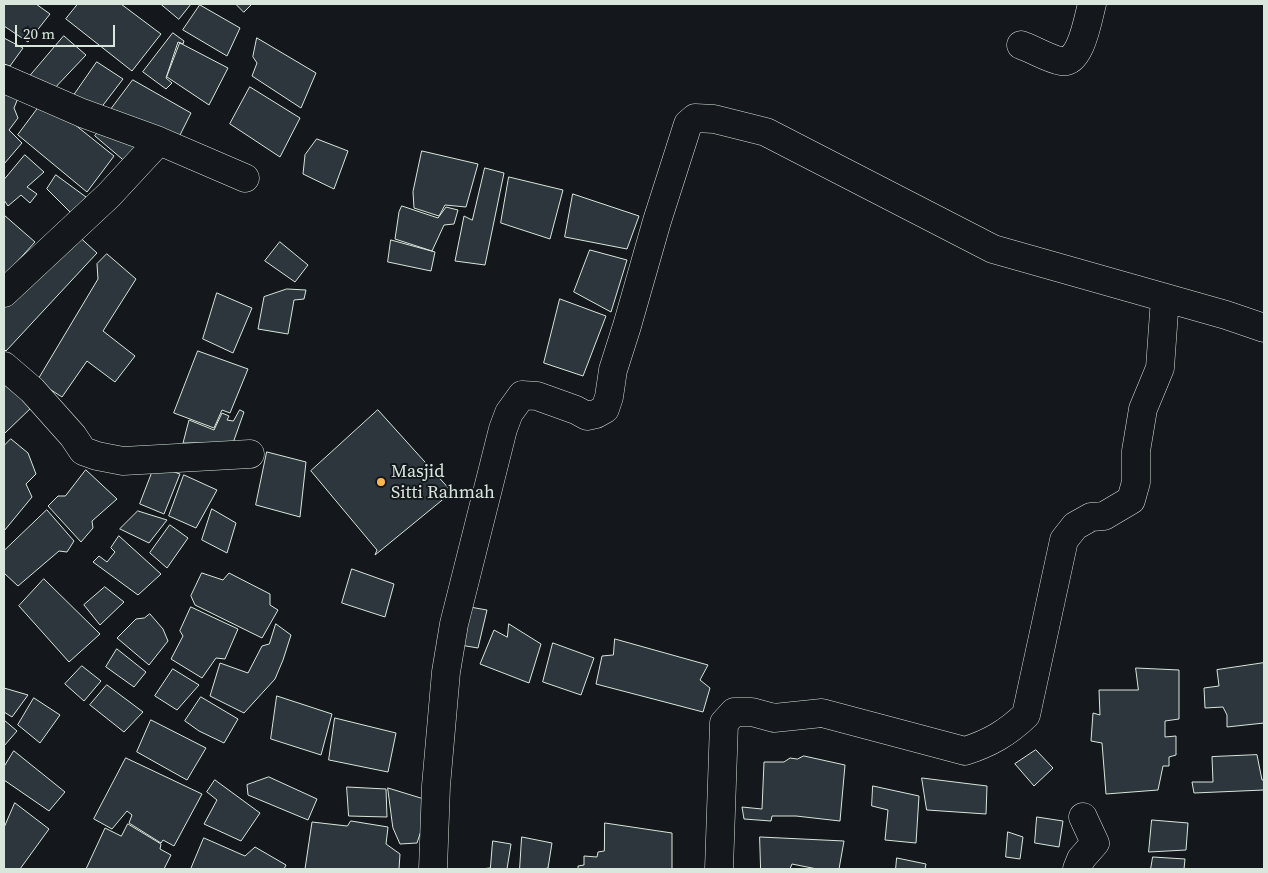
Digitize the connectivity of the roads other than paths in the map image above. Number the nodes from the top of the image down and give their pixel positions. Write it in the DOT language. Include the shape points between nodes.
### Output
graph roads {
  1 [pos="1092,4"];
  2 [pos="1021,44"];
  3 [pos="4,79"];
  4 [pos="159,140"];
  5 [pos="245,178"];
  6 [pos="4,293"];
  7 [pos="1165,298"];
  8 [pos="1264,328"];
  9 [pos="4,366"];
  10 [pos="250,454"];
  11 [pos="1083,817"];
  12 [pos="433,869"];
  13 [pos="720,869"];
  14 [pos="1077,869"];
  1 -- 2 [label="street" via="1079,49 1071,60 1062,62"];
  3 -- 4 [label="street" via="82,113"];
  4 -- 5 [label="street"];
  4 -- 6 [label="street" via="109,195"];
  7 -- 8 [label="street"];
  7 -- 12 [label="street" via="993,249 766,132 714,118 695,118 688,124 657,221 612,370 605,409 587,416 537,396 522,395 509,413 503,430 454,624 446,672"];
  7 -- 13 [label="street" via="1160,368 1143,409 1136,451 1136,482 1131,500 1104,516 1091,517 1075,526 1064,540 1026,715 1011,730 965,751 822,713 774,718 752,712 734,712 724,723"];
  9 -- 10 [label="street" via="32,390 83,451 123,461"];
  11 -- 14 [label="street" via="1095,843"];
}
